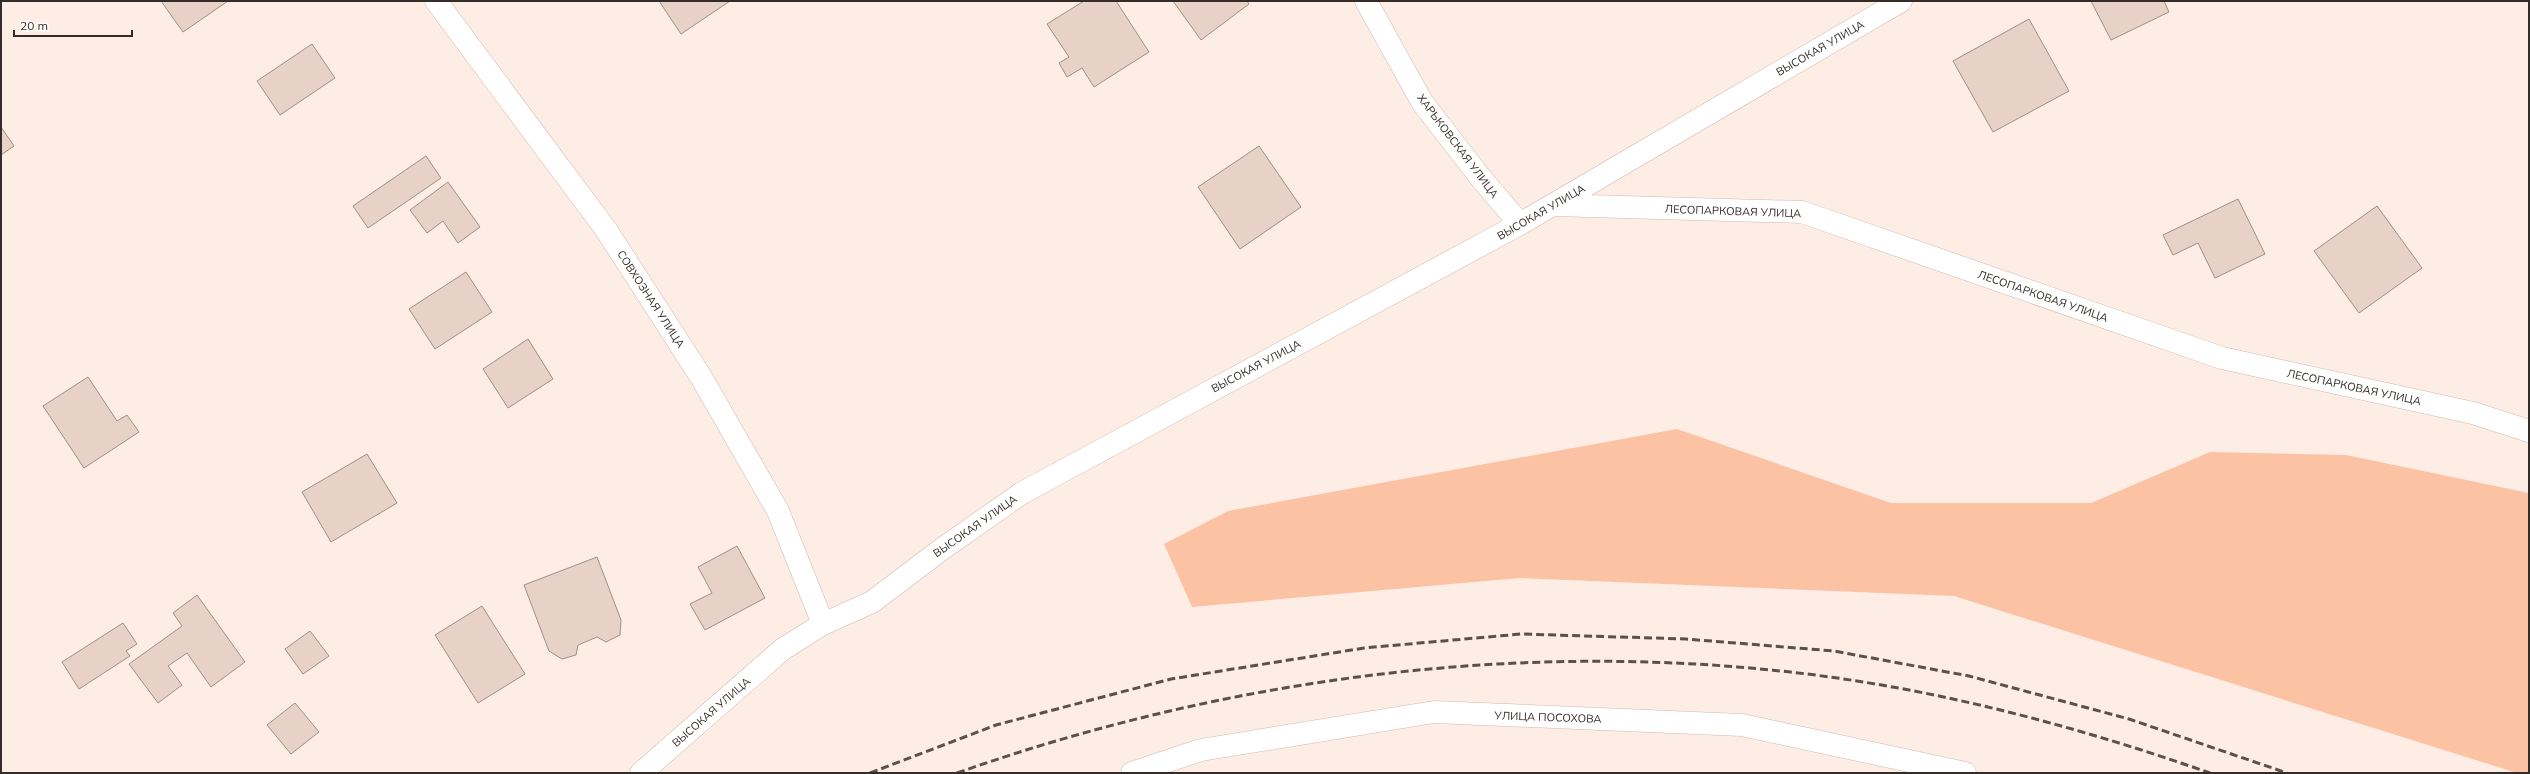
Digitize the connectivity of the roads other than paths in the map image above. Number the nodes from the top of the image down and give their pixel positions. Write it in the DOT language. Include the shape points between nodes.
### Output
graph roads {
  1 [pos="436,1"];
  2 [pos="1366,1"];
  3 [pos="1901,1"];
  4 [pos="1553,205"];
  5 [pos="1520,224"];
  6 [pos="2529,431"];
  7 [pos="823,624"];
  8 [pos="641,773"];
  9 [pos="1132,773"];
  10 [pos="1965,773"];
  1 -- 7 [label="street, СОВХОЗНАЯ УЛИЦА" via="607,231 701,377 778,511"];
  2 -- 5 [label="street, ХАРЬКОВСКАЯ УЛИЦА" via="1422,102"];
  3 -- 4 [label="street, ВЫСОКАЯ УЛИЦА"];
  4 -- 5 [label="street, ВЫСОКАЯ УЛИЦА"];
  4 -- 6 [label="street, ЛЕСОПАРКОВАЯ УЛИЦА" via="1802,212 2222,358 2473,413"];
  5 -- 7 [label="street, ВЫСОКАЯ УЛИЦА" via="1022,493 872,602"];
  7 -- 8 [label="street, ВЫСОКАЯ УЛИЦА" via="783,649"];
  9 -- 10 [label="street, УЛИЦА ПОСОХОВА" via="1201,750 1434,712 1742,726"];
}
